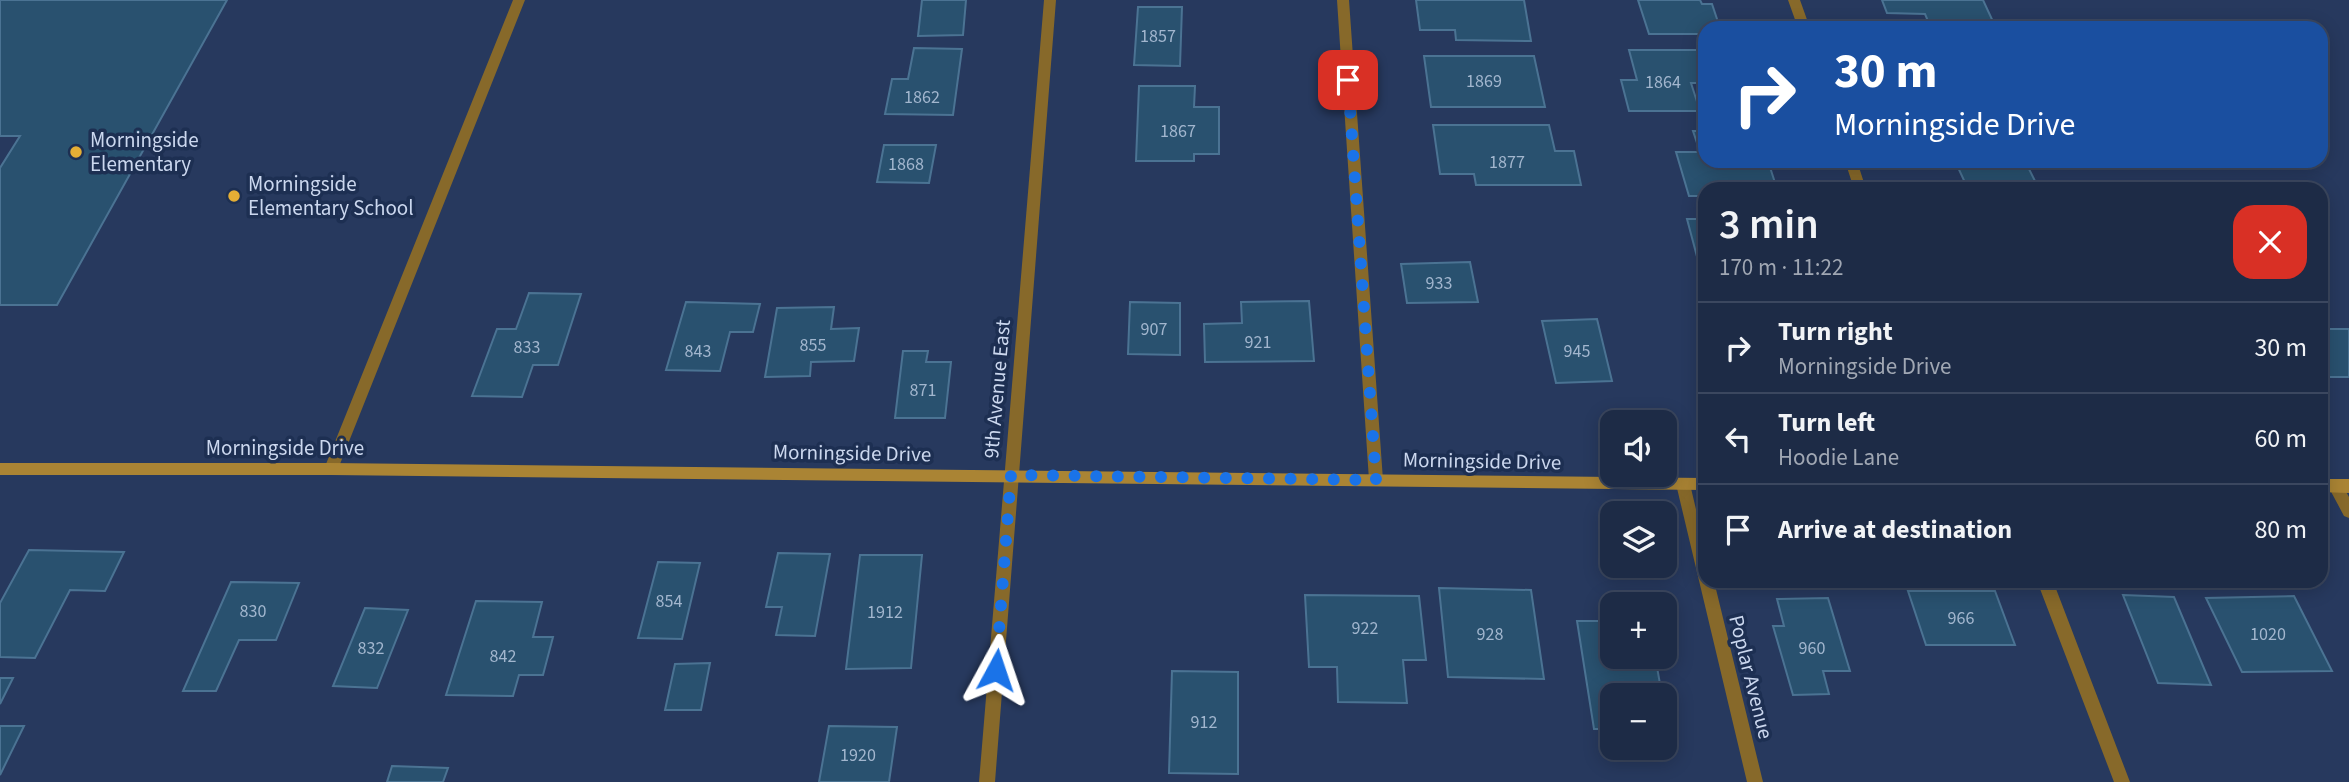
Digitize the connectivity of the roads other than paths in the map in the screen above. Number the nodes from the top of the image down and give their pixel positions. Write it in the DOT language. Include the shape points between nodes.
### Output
graph roads {
  1 [pos="519,0"];
  2 [pos="1050,0"];
  3 [pos="1343,0"];
  4 [pos="1794,0"];
  5 [pos="1802,21"];
  6 [pos="0,469"];
  7 [pos="331,469"];
  8 [pos="1011,475"];
  9 [pos="1376,480"];
  10 [pos="1683,484"];
  11 [pos="1698,484"];
  12 [pos="2335,485"];
  13 [pos="2349,511"];
  14 [pos="1698,548"];
  15 [pos="1708,588"];
  16 [pos="2048,588"];
  17 [pos="987,782"];
  18 [pos="1755,782"];
  19 [pos="2122,782"];
  1 -- 7 [label="street"];
  2 -- 8 [label="street, 9th Avenue East"];
  3 -- 9 [label="street"];
  4 -- 5 [label="street"];
  6 -- 7 [label="street, Morningside Drive"];
  7 -- 8 [label="street, Morningside Drive"];
  8 -- 9 [label="street, Morningside Drive"];
  8 -- 17 [label="street, 9th Avenue East"];
  9 -- 10 [label="street, Morningside Drive"];
  10 -- 11 [label="street, Morningside Drive"];
  10 -- 14 [label="street"];
  12 -- 13 [label="street"];
  15 -- 18 [label="street, Poplar Avenue"];
  16 -- 19 [label="street"];
}
